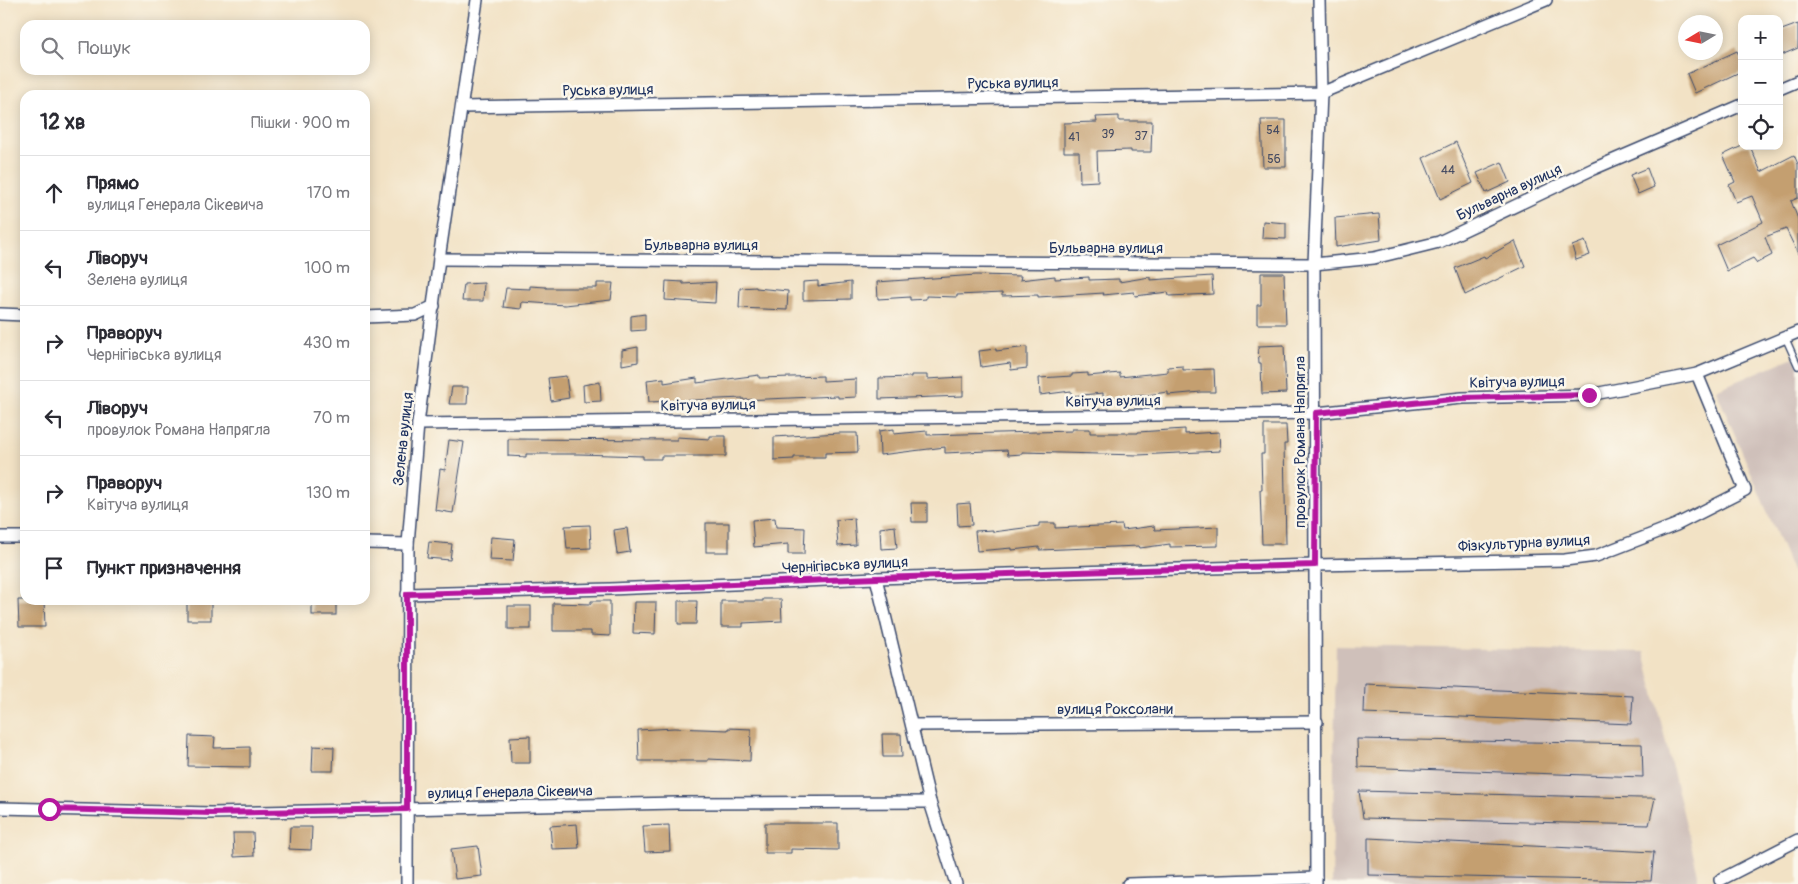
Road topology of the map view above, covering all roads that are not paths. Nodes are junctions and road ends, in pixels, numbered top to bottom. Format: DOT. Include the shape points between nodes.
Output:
graph roads {
  1 [pos="477,0"];
  2 [pos="1320,0"];
  3 [pos="1546,0"];
  4 [pos="1798,81"];
  5 [pos="1783,87"];
  6 [pos="1321,93"];
  7 [pos="462,107"];
  8 [pos="1738,107"];
  9 [pos="439,258"];
  10 [pos="1314,264"];
  11 [pos="434,306"];
  12 [pos="0,314"];
  13 [pos="20,315"];
  14 [pos="370,317"];
  15 [pos="1798,332"];
  16 [pos="1785,337"];
  17 [pos="1798,366"];
  18 [pos="1697,374"];
  19 [pos="1316,413"];
  20 [pos="418,424"];
  21 [pos="0,537"];
  22 [pos="20,537"];
  23 [pos="370,543"];
  24 [pos="408,544"];
  25 [pos="1315,565"];
  26 [pos="876,578"];
  27 [pos="407,594"];
  28 [pos="1317,722"];
  29 [pos="912,725"];
  30 [pos="930,802"];
  31 [pos="0,808"];
  32 [pos="407,809"];
  33 [pos="1798,840"];
  34 [pos="1720,880"];
  35 [pos="1316,881"];
  36 [pos="407,884"];
  37 [pos="956,884"];
  38 [pos="1128,884"];
  1 -- 7 [label="street, Зелена вулиця"];
  2 -- 6 [label="street, провулок Романа Напрягла"];
  3 -- 6 [label="street, Руська вулиця"];
  4 -- 5 [label="street"];
  6 -- 7 [label="street, Руська вулиця"];
  6 -- 10 [label="street, провулок Романа Напрягла"];
  7 -- 9 [label="street, Зелена вулиця"];
  8 -- 10 [label="street, Бульварна вулиця" via="1593,169 1439,242 1374,258"];
  9 -- 10 [label="street, Бульварна вулиця"];
  9 -- 11 [label="street, Зелена вулиця"];
  10 -- 19 [label="street, провулок Романа Напрягла"];
  11 -- 14 [label="street" via="415,315"];
  11 -- 20 [label="street, Зелена вулиця"];
  12 -- 13 [label="street"];
  15 -- 16 [label="street, Квітуча вулиця"];
  16 -- 17 [label="lane"];
  16 -- 18 [label="street, Квітуча вулиця"];
  18 -- 19 [label="street, Квітуча вулиця" via="1589,395 1462,398"];
  18 -- 25 [label="street, Фізкультурна вулиця" via="1745,490 1676,525 1596,556 1565,560"];
  19 -- 20 [label="street, Квітуча вулиця"];
  19 -- 25 [label="street, провулок Романа Напрягла"];
  20 -- 24 [label="street, Зелена вулиця"];
  21 -- 22 [label="street"];
  23 -- 24 [label="street"];
  24 -- 27 [label="street, Зелена вулиця"];
  25 -- 26 [label="street, Чернігівська вулиця"];
  25 -- 28 [label="street, провулок Романа Напрягла"];
  26 -- 27 [label="street, Чернігівська вулиця"];
  26 -- 29 [label="street"];
  27 -- 32 [label="street, Зелена вулиця"];
  28 -- 29 [label="street, вулиця Роксолани"];
  28 -- 35 [label="street, провулок Романа Напрягла"];
  29 -- 30 [label="street"];
  30 -- 32 [label="street, вулиця Генерала Сікевича" via="678,802"];
  30 -- 37 [label="street"];
  31 -- 32 [label="street, вулиця Генерала Сікевича" via="211,813"];
  32 -- 36 [label="street, Зелена вулиця"];
  33 -- 34 [label="street"];
  35 -- 38 [label="street"];
}
